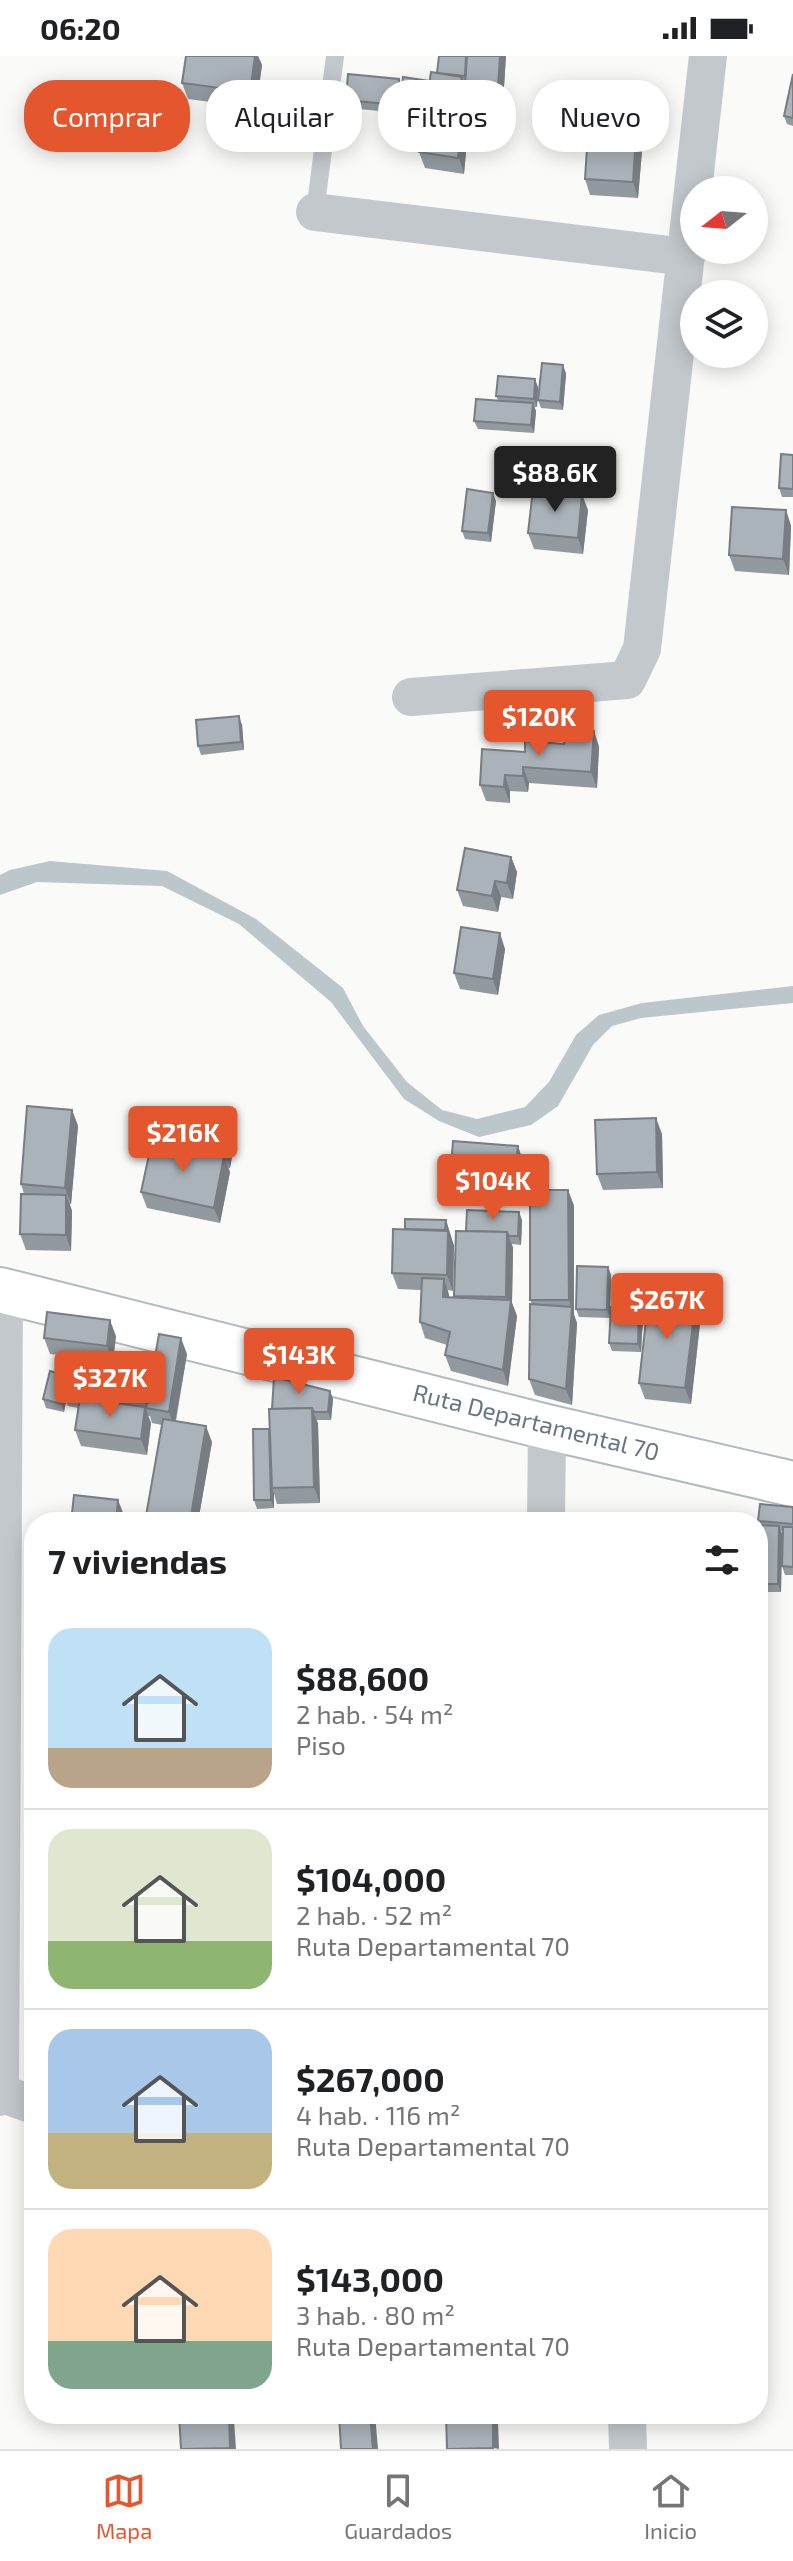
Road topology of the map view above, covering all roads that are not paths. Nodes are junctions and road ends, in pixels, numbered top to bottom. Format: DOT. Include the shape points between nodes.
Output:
graph roads {
  1 [pos="335,56"];
  2 [pos="708,56"];
  3 [pos="695,176"];
  4 [pos="315,212"];
  5 [pos="680,256"];
  6 [pos="685,264"];
  7 [pos="411,697"];
  8 [pos="2,1290"];
  9 [pos="547,1427"];
  10 [pos="793,1484"];
  11 [pos="546,1512"];
  12 [pos="0,2095"];
  13 [pos="24,2102"];
  14 [pos="627,2424"];
  15 [pos="628,2449"];
  1 -- 4 [label="lane"];
  2 -- 3 [label="street"];
  4 -- 5 [label="street"];
  6 -- 7 [label="street" via="642,649 627,680"];
  8 -- 9 [label="main road, Ruta Departamental 70"];
  8 -- 12 [label="street"];
  9 -- 10 [label="main road, Ruta Departamental 70"];
  9 -- 11 [label="street"];
  12 -- 13 [label="street"];
  14 -- 15 [label="street"];
}
